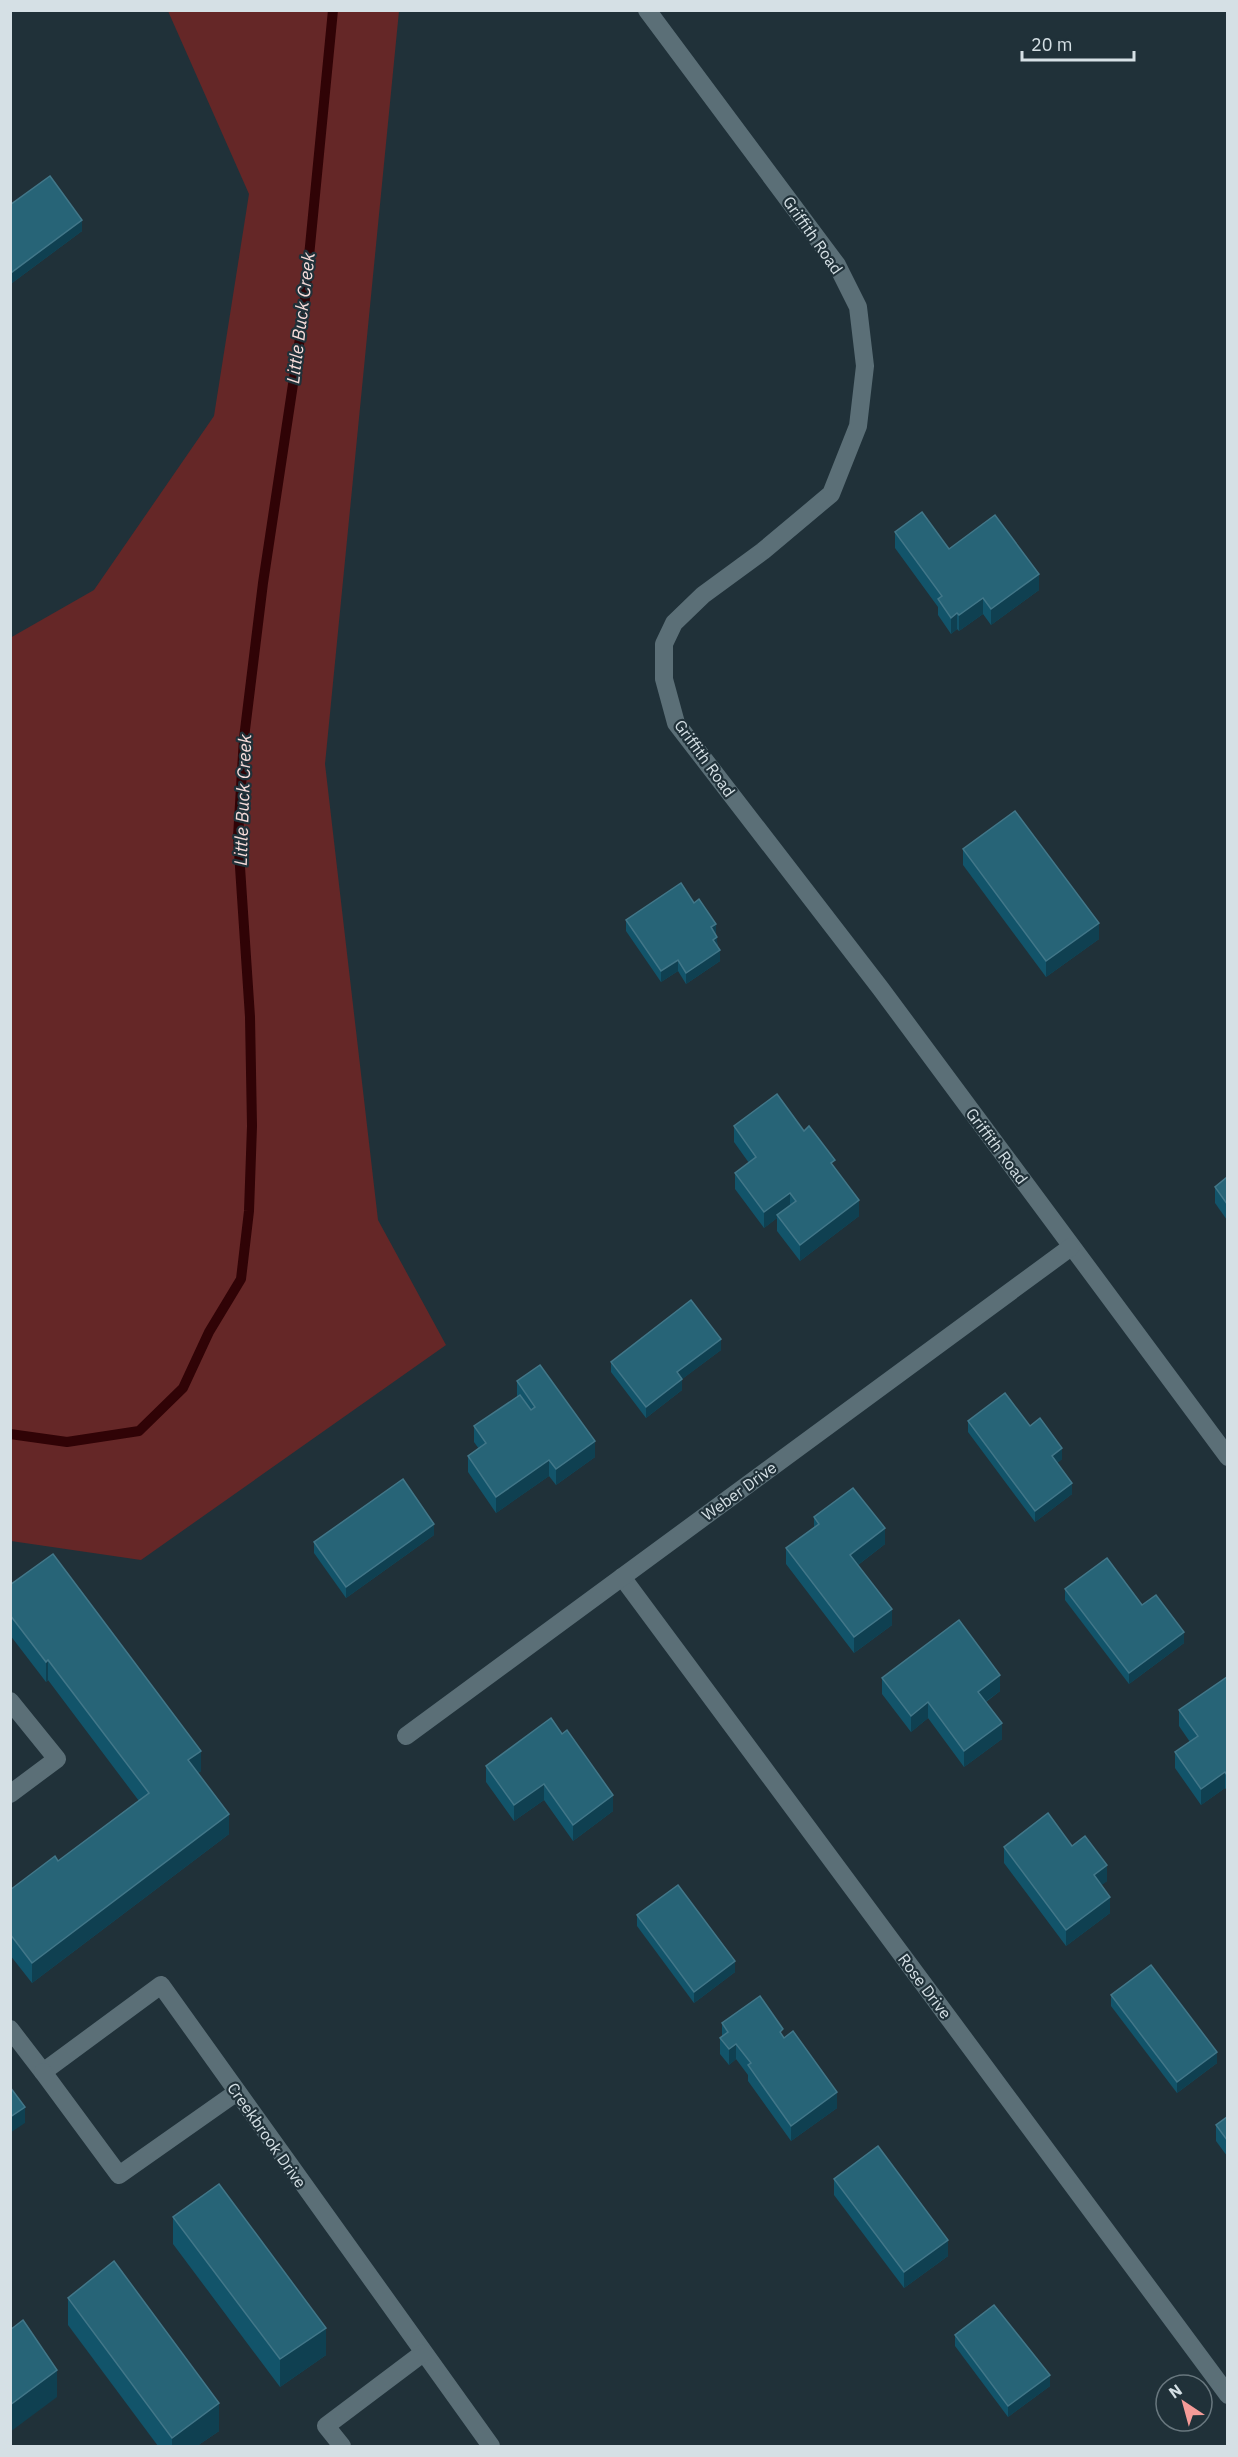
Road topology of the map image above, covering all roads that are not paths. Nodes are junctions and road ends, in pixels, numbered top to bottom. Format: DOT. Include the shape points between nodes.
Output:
graph roads {
  1 [pos="647,10"];
  2 [pos="1071,1247"];
  3 [pos="1227,1457"];
  4 [pos="622,1577"];
  5 [pos="10,1701"];
  6 [pos="406,1736"];
  7 [pos="10,1794"];
  8 [pos="10,2029"];
  9 [pos="43,2072"];
  10 [pos="237,2092"];
  11 [pos="423,2354"];
  12 [pos="1227,2395"];
  13 [pos="342,2446"];
  14 [pos="491,2446"];
  1 -- 2 [label="street, Griffith Road" via="837,265 858,307 865,366 858,426 831,494 703,595 674,623 664,644 664,679 676,723 881,989"];
  2 -- 3 [label="street, Griffith Road"];
  2 -- 4 [label="street, Weber Drive"];
  4 -- 6 [label="street, Weber Drive"];
  4 -- 12 [label="street, Rose Drive"];
  5 -- 7 [label="street" via="57,1759"];
  8 -- 9 [label="street"];
  9 -- 10 [label="street" via="119,2175"];
  9 -- 10 [label="street, Creekbrook Drive" via="160,1985"];
  10 -- 11 [label="street, Creekbrook Drive"];
  11 -- 13 [label="street" via="326,2426"];
  11 -- 14 [label="street, Creekbrook Drive"];
}
